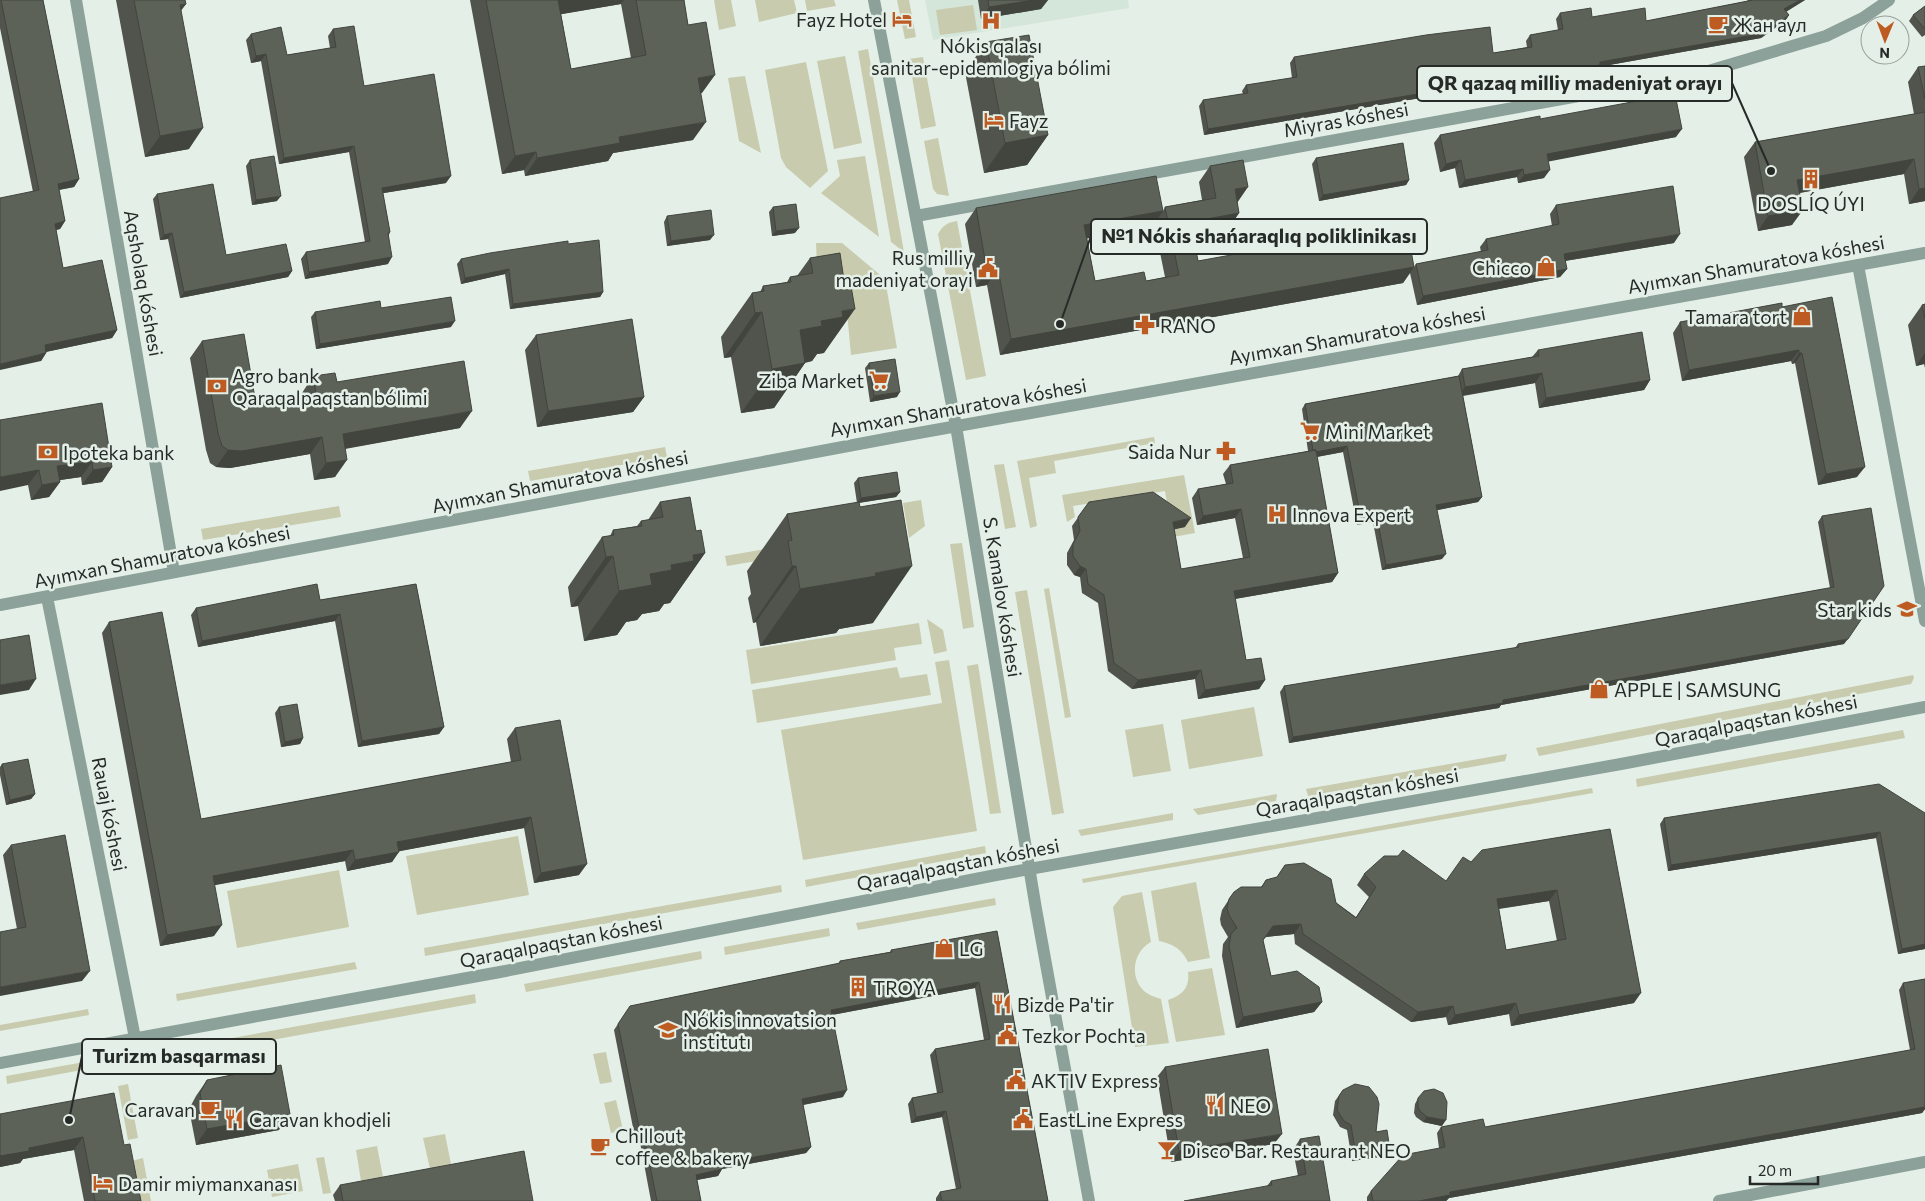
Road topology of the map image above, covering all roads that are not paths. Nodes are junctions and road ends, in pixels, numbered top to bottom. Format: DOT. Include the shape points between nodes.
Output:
graph roads {
  1 [pos="76,0"];
  2 [pos="874,0"];
  3 [pos="1889,0"];
  4 [pos="916,216"];
  5 [pos="1925,253"];
  6 [pos="1858,265"];
  7 [pos="956,426"];
  8 [pos="174,572"];
  9 [pos="47,597"];
  10 [pos="0,605"];
  11 [pos="1925,621"];
  12 [pos="1925,707"];
  13 [pos="1030,869"];
  14 [pos="135,1038"];
  15 [pos="0,1063"];
  16 [pos="1925,1162"];
  17 [pos="1089,1201"];
  18 [pos="1719,1201"];
  1 -- 8 [label="street, Aqsholaq kóshesi"];
  2 -- 4 [label="street, S. Kamalov kóshesi"];
  3 -- 4 [label="street, Miyras kóshesi" via="1863,18 1826,36 1695,76"];
  4 -- 7 [label="street, S. Kamalov kóshesi"];
  5 -- 6 [label="street, Ayımxan Shamuratova kóshesi"];
  6 -- 7 [label="street, Ayımxan Shamuratova kóshesi"];
  6 -- 11 [label="street"];
  7 -- 8 [label="street, Ayımxan Shamuratova kóshesi"];
  7 -- 13 [label="street, S. Kamalov kóshesi"];
  8 -- 9 [label="street, Ayımxan Shamuratova kóshesi"];
  9 -- 10 [label="street, Ayımxan Shamuratova kóshesi"];
  9 -- 14 [label="street, Rauaj kóshesi"];
  12 -- 13 [label="street, Qaraqalpaqstan kóshesi"];
  13 -- 14 [label="street, Qaraqalpaqstan kóshesi" via="500,972"];
  13 -- 17 [label="street, S. Kamalov kóshesi"];
  14 -- 15 [label="street, Qaraqalpaqstan kóshesi"];
  16 -- 18 [label="street"];
}
